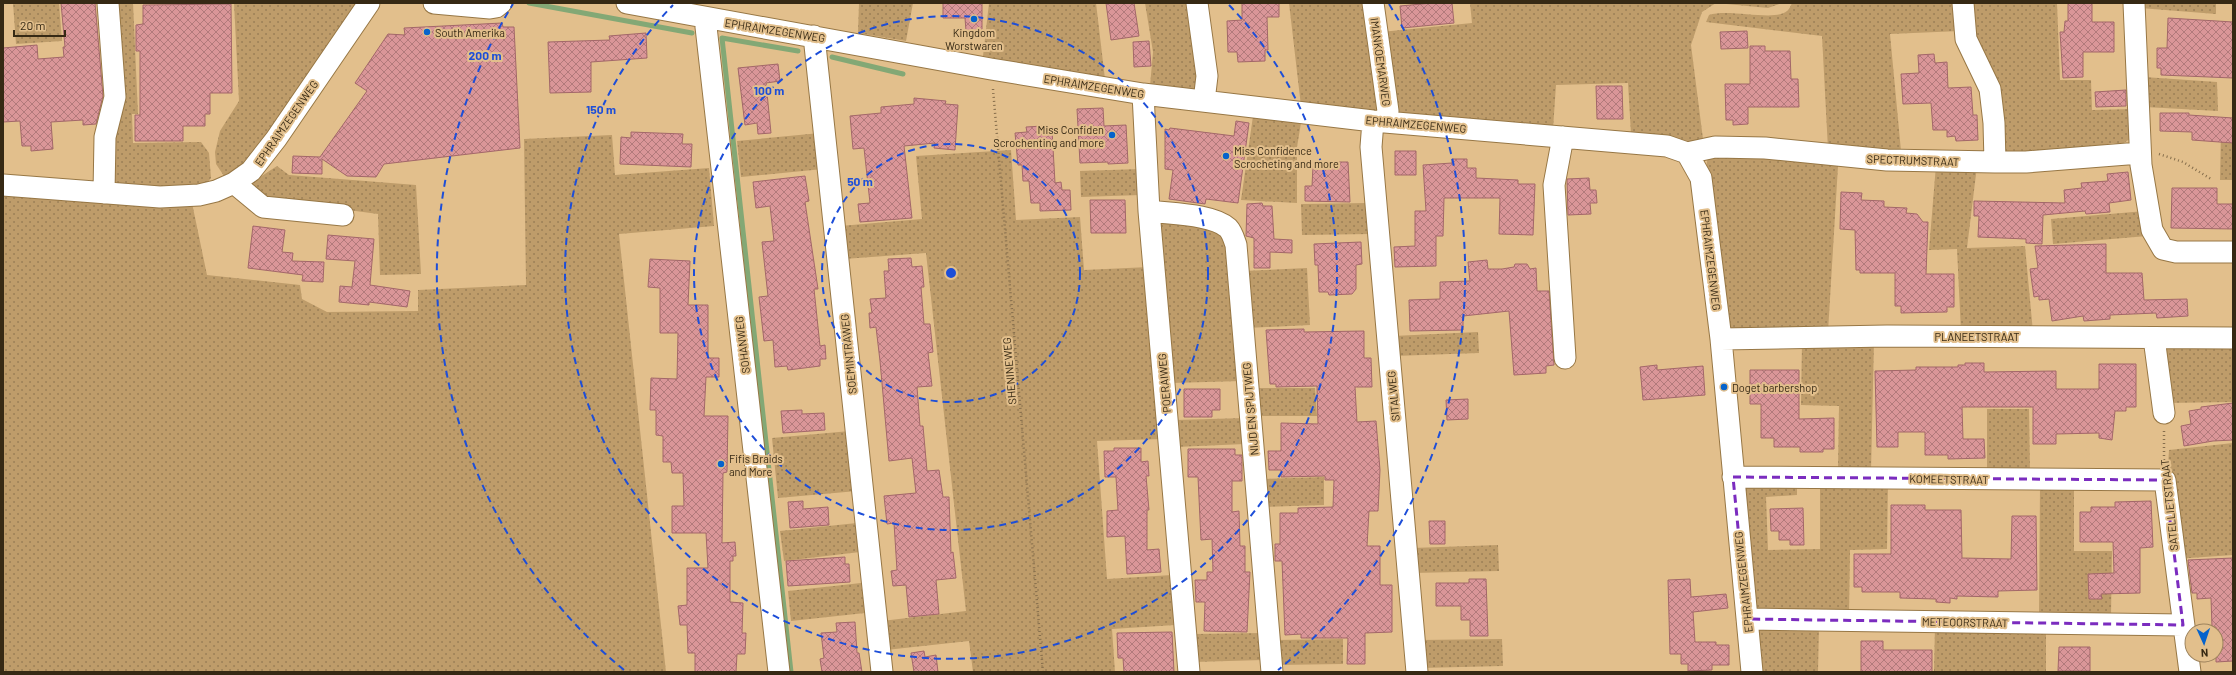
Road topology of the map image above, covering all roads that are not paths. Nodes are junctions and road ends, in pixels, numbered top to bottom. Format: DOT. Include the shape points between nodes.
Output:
graph roads {
  1 [pos="108,3"];
  2 [pos="369,3"];
  3 [pos="434,3"];
  4 [pos="500,3"];
  5 [pos="627,3"];
  6 [pos="1197,3"];
  7 [pos="1373,3"];
  8 [pos="1963,3"];
  9 [pos="2134,3"];
  10 [pos="662,6"];
  11 [pos="705,18"];
  12 [pos="814,36"];
  13 [pos="1143,94"];
  14 [pos="1204,101"];
  15 [pos="1380,121"];
  16 [pos="1563,137"];
  17 [pos="1687,153"];
  18 [pos="2140,153"];
  19 [pos="1995,162"];
  20 [pos="234,183"];
  21 [pos="3,185"];
  22 [pos="104,192"];
  23 [pos="1149,211"];
  24 [pos="343,215"];
  25 [pos="2233,252"];
  26 [pos="2154,338"];
  27 [pos="2233,338"];
  28 [pos="1721,339"];
  29 [pos="1565,358"];
  30 [pos="2164,413"];
  31 [pos="1733,477"];
  32 [pos="2165,480"];
  33 [pos="1747,619"];
  34 [pos="2183,625"];
  35 [pos="780,672"];
  36 [pos="882,672"];
  37 [pos="1189,672"];
  38 [pos="1272,672"];
  39 [pos="1417,672"];
  40 [pos="1752,672"];
  41 [pos="2190,672"];
  1 -- 22 [label="street" via="115,97 105,137"];
  2 -- 20 [label="street, EPHRAIMZEGENWEG" via="276,139 251,171"];
  3 -- 4 [label="street" via="490,8"];
  5 -- 10 [label="street, EPHRAIMZEGENWEG"];
  6 -- 14 [label="street" via="1207,76"];
  7 -- 15 [label="street, IMANKOEMARWEG" via="1388,111"];
  8 -- 19 [label="street" via="1966,39 1990,89"];
  9 -- 18 [label="street"];
  10 -- 11 [label="street, EPHRAIMZEGENWEG"];
  11 -- 12 [label="street, EPHRAIMZEGENWEG"];
  11 -- 35 [label="street, SOHANWEG"];
  12 -- 13 [label="street, EPHRAIMZEGENWEG"];
  12 -- 36 [label="street, SOEMINTRAWEG"];
  13 -- 14 [label="street, EPHRAIMZEGENWEG"];
  13 -- 23 [label="street, POERAIWEG"];
  14 -- 15 [label="street, EPHRAIMZEGENWEG"];
  15 -- 16 [label="street, EPHRAIMZEGENWEG"];
  15 -- 39 [label="street, SITALWEG" via="1371,148"];
  16 -- 17 [label="street, EPHRAIMZEGENWEG" via="1667,146"];
  16 -- 29 [label="street" via="1554,185"];
  17 -- 19 [label="street, SPECTRUMSTRAAT" via="1714,147 1765,148 1887,160"];
  17 -- 28 [label="street, EPHRAIMZEGENWEG" via="1701,178"];
  18 -- 19 [label="street, SPECTRUMSTRAAT"];
  18 -- 25 [label="street" via="2152,230 2163,249 2176,252"];
  20 -- 22 [label="street, EPHRAIMZEGENWEG" via="216,192 199,195 160,197"];
  20 -- 24 [label="street" via="263,207"];
  21 -- 22 [label="street, EPHRAIMZEGENWEG"];
  23 -- 37 [label="street, POERAIWEG"];
  23 -- 38 [label="street, NIJD EN SPIJTWEG" via="1209,219 1220,223 1228,228 1236,245"];
  26 -- 27 [label="street, PLANEETSTRAAT"];
  26 -- 28 [label="street, PLANEETSTRAAT" via="1887,336"];
  26 -- 30 [label="street"];
  28 -- 31 [label="street, EPHRAIMZEGENWEG"];
  31 -- 32 [label="street, KOMEETSTRAAT"];
  31 -- 33 [label="street, EPHRAIMZEGENWEG"];
  32 -- 34 [label="street, SATELLIETSTRAAT"];
  33 -- 34 [label="street, METEOORSTRAAT"];
  33 -- 40 [label="street, EPHRAIMZEGENWEG"];
  34 -- 41 [label="street, SATELLIETSTRAAT"];
}
